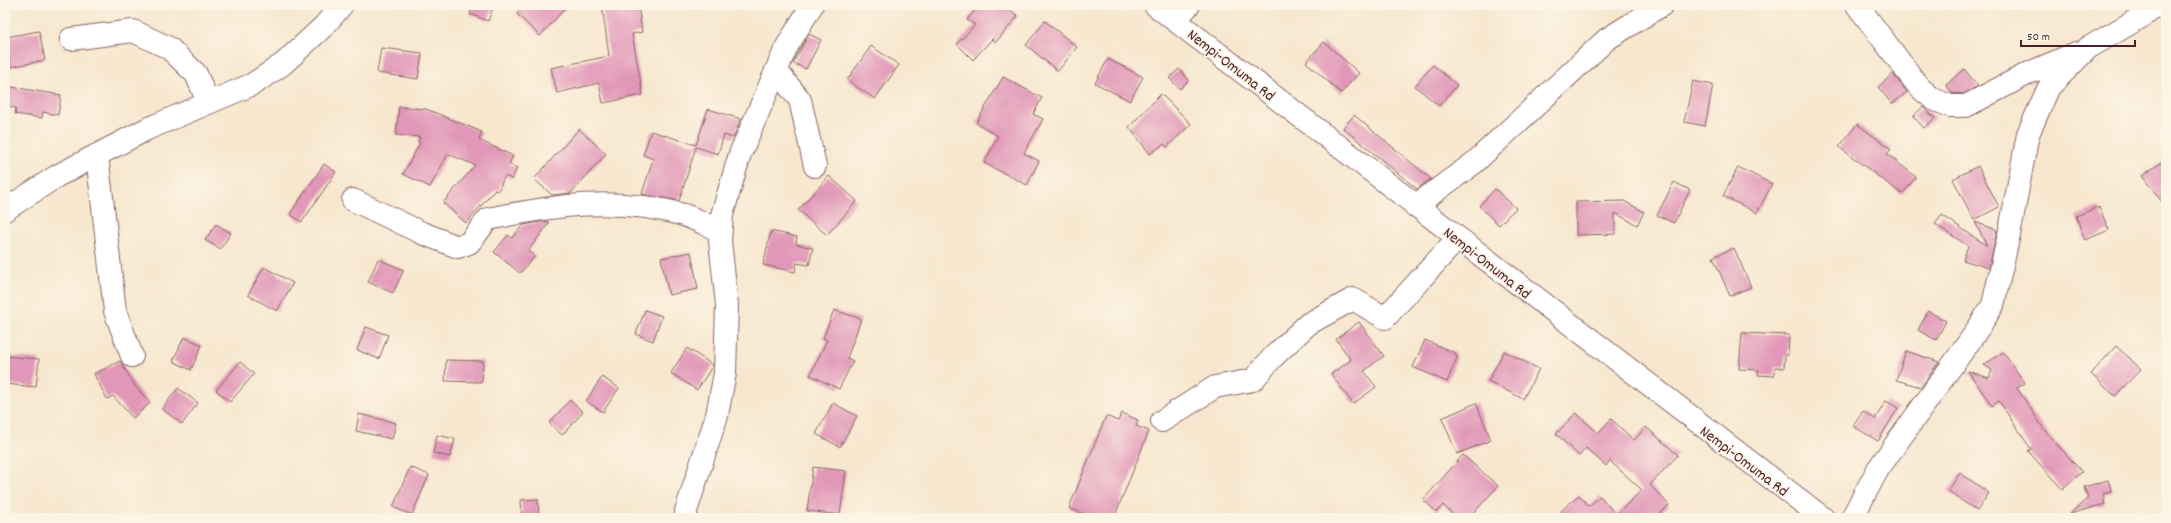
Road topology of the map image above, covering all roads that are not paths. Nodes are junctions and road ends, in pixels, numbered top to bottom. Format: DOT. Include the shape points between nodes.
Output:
graph roads {
  1 [pos="342,5"];
  2 [pos="812,5"];
  3 [pos="1155,5"];
  4 [pos="1662,5"];
  5 [pos="1857,5"];
  6 [pos="2156,5"];
  7 [pos="1182,13"];
  8 [pos="71,39"];
  9 [pos="2088,48"];
  10 [pos="776,70"];
  11 [pos="208,102"];
  12 [pos="97,155"];
  13 [pos="815,166"];
  14 [pos="353,200"];
  15 [pos="1415,206"];
  16 [pos="5,210"];
  17 [pos="720,231"];
  18 [pos="1457,238"];
  19 [pos="132,356"];
  20 [pos="1162,421"];
  21 [pos="686,518"];
  22 [pos="1823,518"];
  23 [pos="1852,518"];
  1 -- 11 [label="street" via="324,26 283,64 253,84"];
  2 -- 10 [label="street"];
  3 -- 7 [label="street, Nempi-Omuma Rd"];
  4 -- 15 [label="street" via="1607,39 1474,163"];
  5 -- 9 [label="street" via="1919,87 1933,99 1950,106 1966,106 2029,73"];
  6 -- 9 [label="street" via="2143,16"];
  7 -- 15 [label="street, Nempi-Omuma Rd"];
  8 -- 11 [label="street" via="133,31 169,48 196,74"];
  9 -- 23 [label="street" via="2048,87 2028,134 1993,305 1878,469"];
  10 -- 13 [label="street" via="800,100"];
  10 -- 17 [label="street" via="740,154 722,215"];
  11 -- 12 [label="street"];
  12 -- 16 [label="street" via="57,176"];
  12 -- 19 [label="street" via="115,311"];
  14 -- 17 [label="street" via="458,247 469,243 488,219 585,203 621,205 678,214"];
  15 -- 18 [label="street, Nempi-Omuma Rd"];
  17 -- 21 [label="street" via="727,304 724,380 717,416 701,459"];
  18 -- 20 [label="street" via="1385,318 1353,299 1308,324 1253,380 1215,387"];
  18 -- 22 [label="street, Nempi-Omuma Rd"];
}
